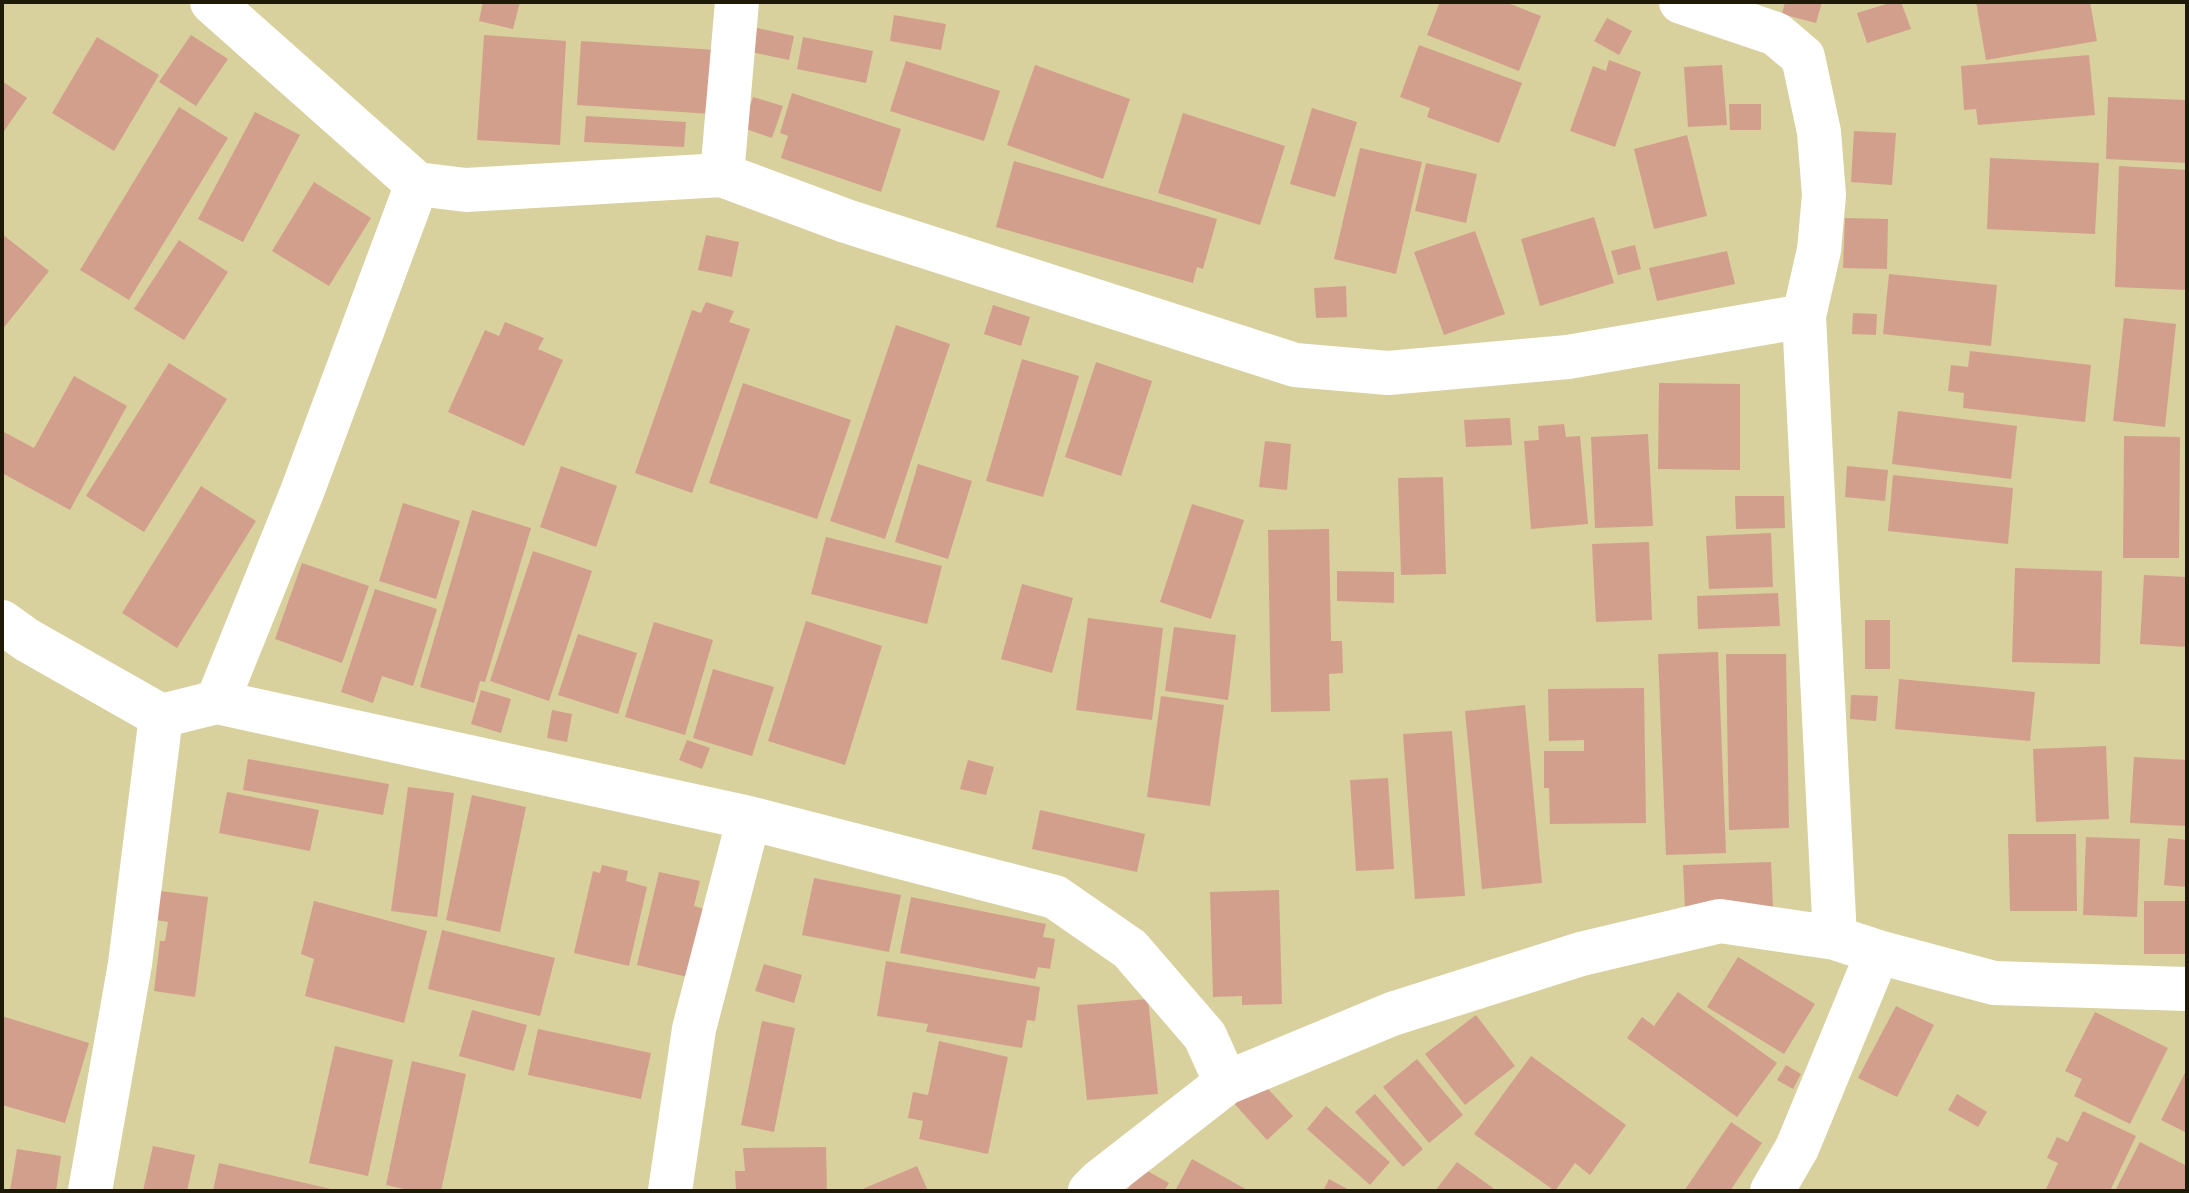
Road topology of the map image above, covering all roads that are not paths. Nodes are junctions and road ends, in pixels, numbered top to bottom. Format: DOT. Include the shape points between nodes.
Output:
graph roads {
  1 [pos="212,2"];
  2 [pos="737,2"];
  3 [pos="1681,2"];
  4 [pos="722,175"];
  5 [pos="417,184"];
  6 [pos="1804,316"];
  7 [pos="2,622"];
  8 [pos="217,702"];
  9 [pos="161,716"];
  10 [pos="749,818"];
  11 [pos="1835,938"];
  12 [pos="1878,952"];
  13 [pos="2187,989"];
  14 [pos="1226,1083"];
  15 [pos="90,1191"];
  16 [pos="670,1191"];
  17 [pos="1090,1191"];
  18 [pos="1772,1191"];
  1 -- 5 [label="street"];
  2 -- 4 [label="street"];
  3 -- 6 [label="street" via="1776,34 1803,57 1819,132 1824,195 1819,250"];
  4 -- 5 [label="street" via="466,190"];
  4 -- 6 [label="street" via="846,221 1295,365 1388,373 1568,357"];
  5 -- 8 [label="street"];
  6 -- 11 [label="street"];
  7 -- 9 [label="street"];
  8 -- 9 [label="street"];
  8 -- 10 [label="street"];
  9 -- 15 [label="street" via="130,964"];
  10 -- 14 [label="street" via="1055,897 1130,949 1205,1036"];
  10 -- 16 [label="street" via="694,1029"];
  11 -- 12 [label="street"];
  11 -- 14 [label="street" via="1720,921 1612,947 1392,1014"];
  12 -- 13 [label="street" via="1994,983"];
  12 -- 18 [label="street" via="1797,1148"];
  14 -- 17 [label="street"];
}
